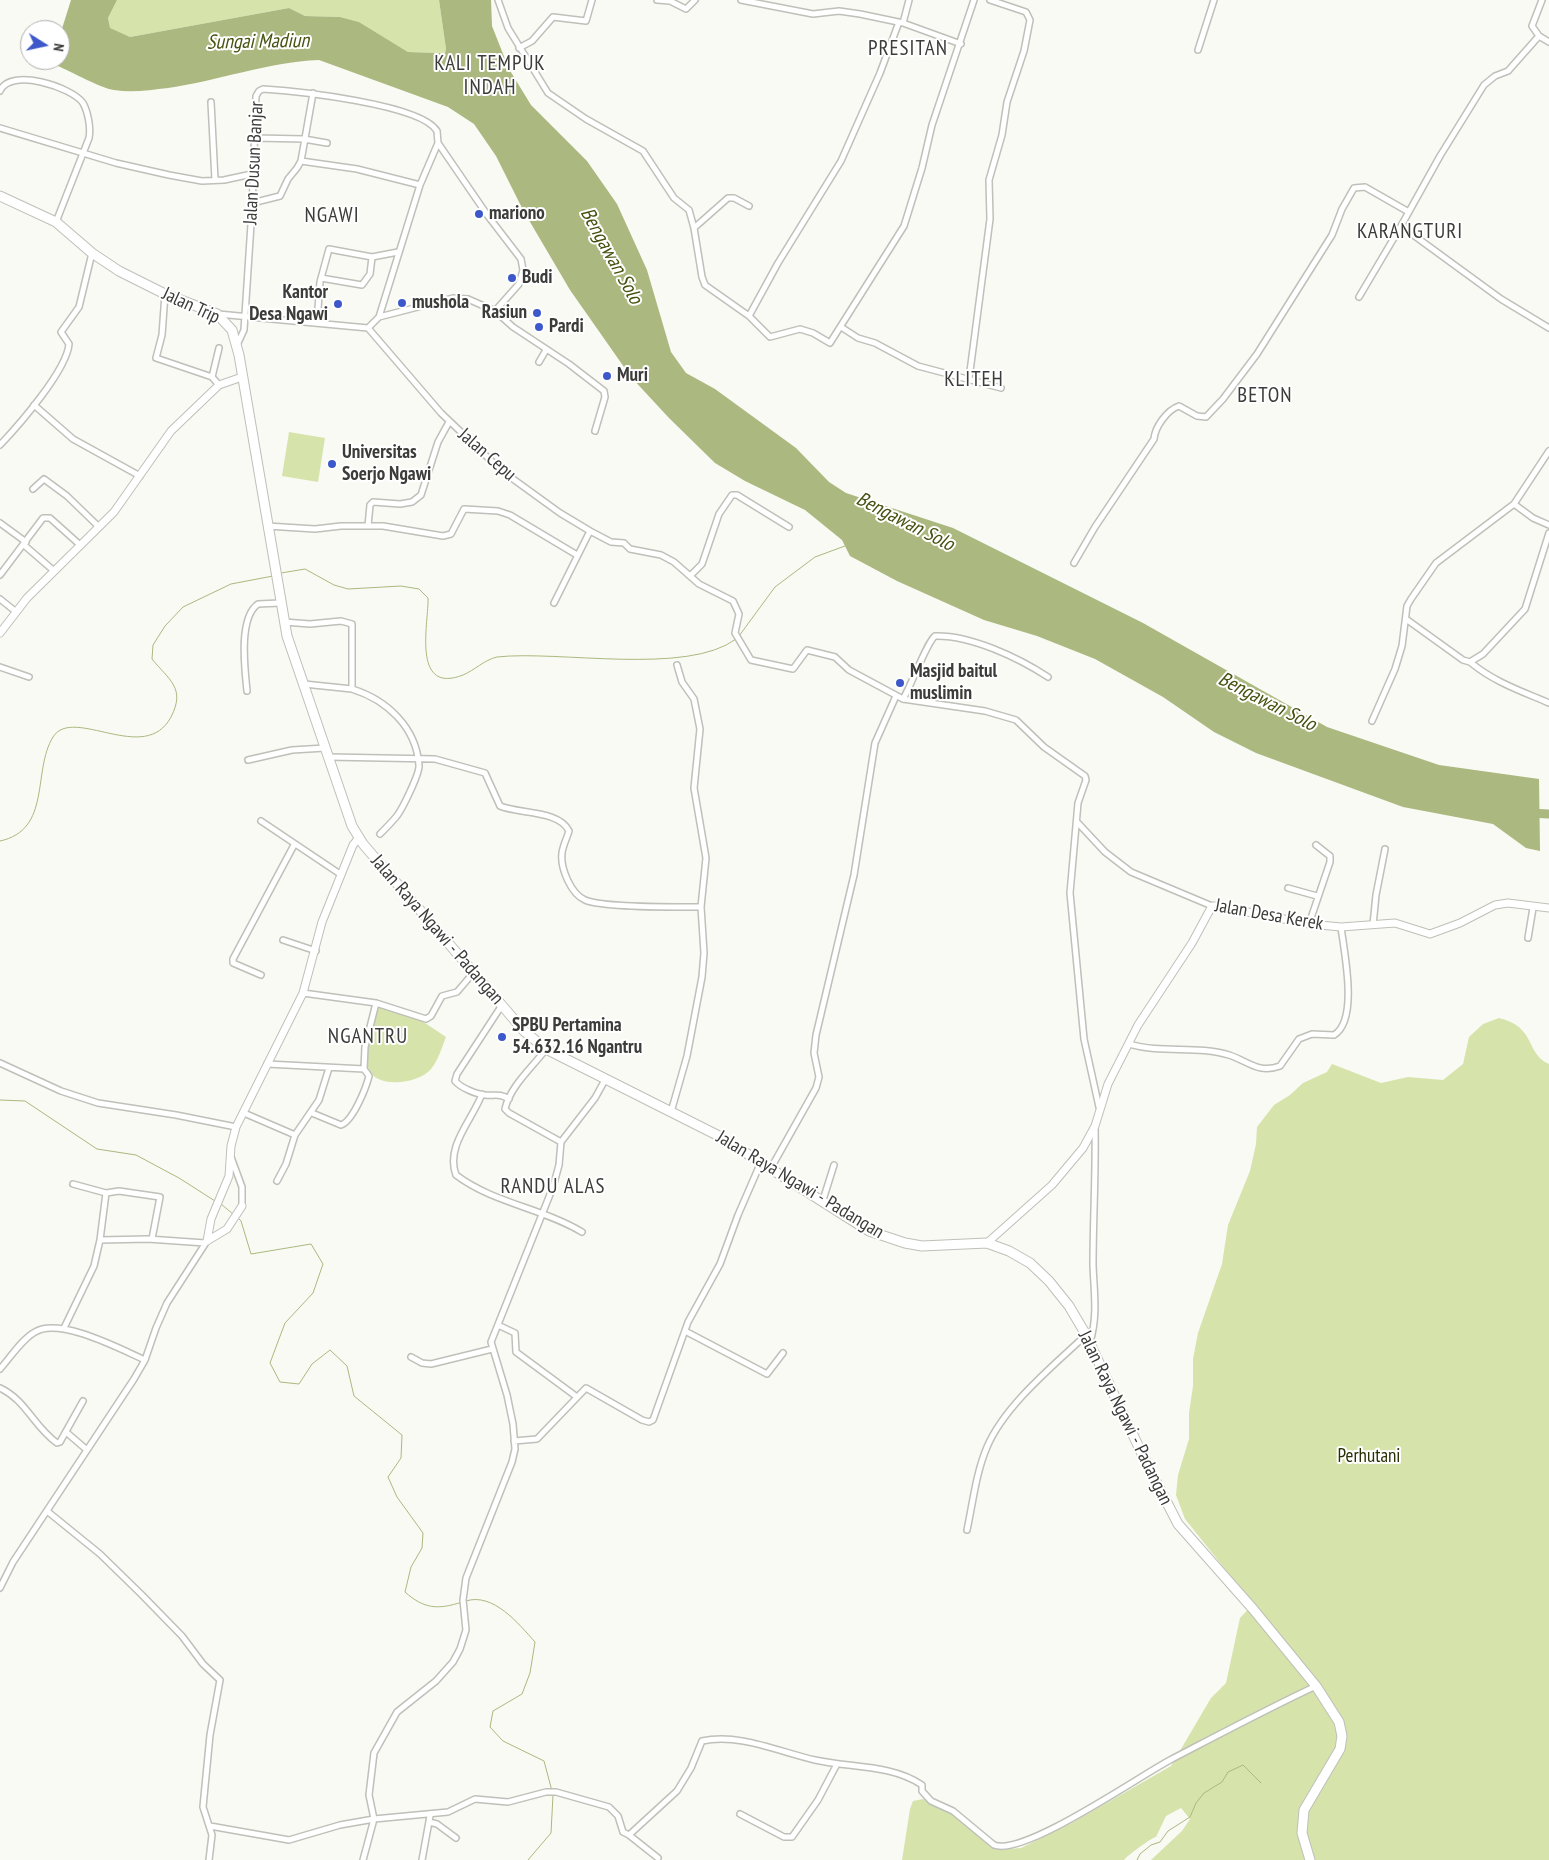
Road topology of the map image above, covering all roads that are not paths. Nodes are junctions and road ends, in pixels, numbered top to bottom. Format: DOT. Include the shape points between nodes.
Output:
graph roads {
  1 [pos="498,0"];
  2 [pos="592,0"];
  3 [pos="657,0"];
  4 [pos="695,0"];
  5 [pos="741,0"];
  6 [pos="909,0"];
  7 [pos="974,0"];
  8 [pos="990,0"];
  9 [pos="1214,0"];
  10 [pos="1542,0"];
  11 [pos="901,23"];
  12 [pos="1539,36"];
  13 [pos="1549,42"];
  14 [pos="961,44"];
  15 [pos="519,48"];
  16 [pos="1198,50"];
  17 [pos="0,91"];
  18 [pos="313,92"];
  19 [pos="211,102"];
  20 [pos="0,128"];
  21 [pos="256,138"];
  22 [pos="304,139"];
  23 [pos="327,143"];
  24 [pos="438,143"];
  25 [pos="84,154"];
  26 [pos="301,161"];
  27 [pos="252,174"];
  28 [pos="215,180"];
  29 [pos="420,185"];
  30 [pos="0,196"];
  31 [pos="252,203"];
  32 [pos="749,206"];
  33 [pos="1407,211"];
  34 [pos="56,222"];
  35 [pos="1401,226"];
  36 [pos="694,228"];
  37 [pos="398,252"];
  38 [pos="92,253"];
  39 [pos="372,257"];
  40 [pos="321,278"];
  41 [pos="165,294"];
  42 [pos="1358,297"];
  43 [pos="495,311"];
  44 [pos="217,314"];
  45 [pos="244,315"];
  46 [pos="379,316"];
  47 [pos="749,316"];
  48 [pos="317,322"];
  49 [pos="841,327"];
  50 [pos="368,328"];
  51 [pos="1549,328"];
  52 [pos="237,345"];
  53 [pos="220,348"];
  54 [pos="546,350"];
  55 [pos="539,362"];
  56 [pos="212,377"];
  57 [pos="242,377"];
  58 [pos="969,379"];
  59 [pos="219,385"];
  60 [pos="1001,388"];
  61 [pos="34,405"];
  62 [pos="449,422"];
  63 [pos="594,431"];
  64 [pos="0,445"];
  65 [pos="1549,451"];
  66 [pos="140,476"];
  67 [pos="33,489"];
  68 [pos="1514,504"];
  69 [pos="0,523"];
  70 [pos="1549,525"];
  71 [pos="98,526"];
  72 [pos="267,526"];
  73 [pos="368,526"];
  74 [pos="789,527"];
  75 [pos="590,531"];
  76 [pos="1549,533"];
  77 [pos="25,543"];
  78 [pos="79,544"];
  79 [pos="577,555"];
  80 [pos="1074,563"];
  81 [pos="53,570"];
  82 [pos="1,571"];
  83 [pos="690,576"];
  84 [pos="276,584"];
  85 [pos="0,599"];
  86 [pos="280,603"];
  87 [pos="554,603"];
  88 [pos="15,611"];
  89 [pos="1406,619"];
  90 [pos="283,622"];
  91 [pos="0,633"];
  92 [pos="1470,662"];
  93 [pos="677,665"];
  94 [pos="0,667"];
  95 [pos="29,677"];
  96 [pos="1048,677"];
  97 [pos="304,684"];
  98 [pos="352,689"];
  99 [pos="247,691"];
  100 [pos="896,696"];
  101 [pos="903,700"];
  102 [pos="1549,702"];
  103 [pos="1372,722"];
  104 [pos="327,753"];
  105 [pos="418,759"];
  106 [pos="248,760"];
  107 [pos="261,821"];
  108 [pos="1077,822"];
  109 [pos="380,834"];
  110 [pos="358,839"];
  111 [pos="294,845"];
  112 [pos="1316,845"];
  113 [pos="1385,849"];
  114 [pos="340,874"];
  115 [pos="1288,888"];
  116 [pos="1318,896"];
  117 [pos="1212,906"];
  118 [pos="701,907"];
  119 [pos="1533,908"];
  120 [pos="1549,908"];
  121 [pos="1309,924"];
  122 [pos="1373,925"];
  123 [pos="1341,927"];
  124 [pos="1528,938"];
  125 [pos="283,940"];
  126 [pos="316,952"];
  127 [pos="474,972"];
  128 [pos="261,975"];
  129 [pos="303,993"];
  130 [pos="376,1003"];
  131 [pos="502,1005"];
  132 [pos="1130,1044"];
  133 [pos="546,1049"];
  134 [pos="0,1063"];
  135 [pos="266,1064"];
  136 [pos="329,1068"];
  137 [pos="364,1069"];
  138 [pos="605,1080"];
  139 [pos="482,1094"];
  140 [pos="509,1099"];
  141 [pos="1099,1107"];
  142 [pos="671,1112"];
  143 [pos="244,1113"];
  144 [pos="312,1113"];
  145 [pos="1095,1126"];
  146 [pos="236,1127"];
  147 [pos="295,1135"];
  148 [pos="561,1142"];
  149 [pos="232,1157"];
  150 [pos="761,1162"];
  151 [pos="834,1165"];
  152 [pos="771,1168"];
  153 [pos="277,1182"];
  154 [pos="73,1184"];
  155 [pos="106,1193"];
  156 [pos="823,1200"];
  157 [pos="242,1206"];
  158 [pos="542,1213"];
  159 [pos="582,1232"];
  160 [pos="152,1239"];
  161 [pos="100,1240"];
  162 [pos="206,1242"];
  163 [pos="987,1243"];
  164 [pos="498,1325"];
  165 [pos="64,1328"];
  166 [pos="685,1331"];
  167 [pos="1088,1338"];
  168 [pos="492,1350"];
  169 [pos="783,1353"];
  170 [pos="412,1357"];
  171 [pos="145,1360"];
  172 [pos="0,1369"];
  173 [pos="0,1388"];
  174 [pos="577,1397"];
  175 [pos="83,1401"];
  176 [pos="66,1432"];
  177 [pos="514,1440"];
  178 [pos="87,1450"];
  179 [pos="47,1511"];
  180 [pos="967,1530"];
  181 [pos="0,1588"];
  182 [pos="1316,1686"];
  183 [pos="836,1764"];
  184 [pos="740,1814"];
  185 [pos="430,1816"];
  186 [pos="374,1819"];
  187 [pos="430,1822"];
  188 [pos="210,1826"];
  189 [pos="629,1835"];
  190 [pos="456,1838"];
  191 [pos="658,1858"];
  192 [pos="209,1860"];
  193 [pos="364,1860"];
  194 [pos="422,1860"];
  195 [pos="1310,1860"];
  1 -- 15 [label="street"];
  2 -- 15 [label="street" via="586,21 552,18 539,35"];
  3 -- 4 [label="street" via="670,1 684,8 690,7"];
  5 -- 11 [label="street" via="808,13 846,11"];
  6 -- 11 [label="street"];
  7 -- 14 [label="street"];
  8 -- 58 [label="street" via="1026,12 1030,20 989,180 990,219"];
  9 -- 16 [label="street"];
  10 -- 12 [label="street" via="1532,26"];
  11 -- 14 [label="street"];
  11 -- 47 [label="street" via="842,161"];
  12 -- 13 [label="street"];
  12 -- 33 [label="street" via="1508,71 1484,85"];
  14 -- 49 [label="street" via="935,116 904,226"];
  15 -- 36 [label="street" via="554,98 646,154 674,198 689,210"];
  17 -- 25 [label="street" via="11,82 28,79 76,96 84,105 89,123"];
  18 -- 21 [label="street, Jalan Dusun Banjar" via="259,90 256,96"];
  18 -- 22 [label="street"];
  18 -- 24 [label="street, Jalan Dusun Banjar" via="417,116 436,128"];
  19 -- 28 [label="street"];
  20 -- 25 [label="street"];
  21 -- 22 [label="street"];
  21 -- 27 [label="street, Jalan Dusun Banjar"];
  22 -- 23 [label="street"];
  22 -- 26 [label="street"];
  24 -- 29 [label="street"];
  24 -- 43 [label="street, Jalan Dusun Banjar" via="521,259 523,270 518,284"];
  25 -- 28 [label="street" via="169,175"];
  25 -- 34 [label="street"];
  26 -- 29 [label="street" via="357,169"];
  26 -- 31 [label="street" via="286,181 282,194"];
  27 -- 28 [label="street"];
  27 -- 31 [label="street, Jalan Dusun Banjar"];
  29 -- 37 [label="street"];
  30 -- 34 [label="highway, Jalan Trip"];
  31 -- 45 [label="street, Jalan Dusun Banjar"];
  32 -- 36 [label="street" via="728,198"];
  33 -- 35 [label="street"];
  33 -- 80 [label="street" via="1365,187 1354,188 1332,235 1245,372 1206,417 1179,406 1166,416"];
  34 -- 38 [label="highway, Jalan Trip"];
  35 -- 42 [label="street"];
  35 -- 51 [label="street" via="1501,299"];
  36 -- 47 [label="street" via="703,282"];
  37 -- 39 [label="street"];
  37 -- 46 [label="street"];
  38 -- 41 [label="highway, Jalan Trip"];
  38 -- 61 [label="street" via="79,306 60,332 68,342 68,348"];
  39 -- 40 [label="street" via="370,274 362,284"];
  39 -- 40 [label="street" via="329,249"];
  40 -- 48 [label="street"];
  41 -- 44 [label="highway, Jalan Trip"];
  41 -- 56 [label="street" via="162,335 156,358"];
  43 -- 46 [label="street" via="468,299 453,298"];
  43 -- 54 [label="street"];
  44 -- 45 [label="street"];
  44 -- 52 [label="highway, Jalan Trip" via="232,330"];
  45 -- 48 [label="street"];
  45 -- 52 [label="street, Jalan Dusun Banjar" via="243,336"];
  46 -- 50 [label="street"];
  47 -- 49 [label="street" via="760,330 773,338 800,329 830,343"];
  48 -- 50 [label="street"];
  49 -- 58 [label="street" via="918,366"];
  50 -- 62 [label="street, Jalan Cepu"];
  52 -- 57 [label="highway, Jalan Trip"];
  53 -- 56 [label="street"];
  54 -- 55 [label="street"];
  54 -- 63 [label="street" via="605,393"];
  56 -- 59 [label="street"];
  57 -- 59 [label="street"];
  57 -- 72 [label="highway, Jalan Trip"];
  58 -- 60 [label="street"];
  59 -- 66 [label="street" via="171,431"];
  61 -- 64 [label="street"];
  61 -- 66 [label="street" via="73,439"];
  62 -- 73 [label="street" via="438,442 421,495 412,502 400,504 372,502"];
  62 -- 75 [label="street, Jalan Cepu" via="502,471"];
  65 -- 68 [label="street"];
  66 -- 71 [label="street" via="114,512"];
  67 -- 71 [label="street" via="44,479"];
  68 -- 70 [label="street"];
  68 -- 89 [label="street" via="1436,563 1407,606"];
  69 -- 77 [label="street"];
  71 -- 78 [label="street"];
  72 -- 73 [label="street" via="323,529"];
  72 -- 84 [label="highway, Jalan Trip"];
  73 -- 79 [label="street" via="447,535 451,534 464,509 498,511 510,514"];
  74 -- 83 [label="street" via="732,495 719,514 702,564"];
  75 -- 79 [label="street"];
  75 -- 83 [label="street, Jalan Cepu" via="611,542 622,542 630,548 661,555"];
  76 -- 92 [label="street" via="1525,609 1483,654"];
  77 -- 78 [label="street" via="42,520 48,518"];
  77 -- 81 [label="street"];
  77 -- 82 [label="street"];
  78 -- 81 [label="street"];
  79 -- 87 [label="street"];
  81 -- 88 [label="street"];
  83 -- 100 [label="street, Jalan Cepu" via="734,602 739,616 735,632 752,661 791,669 807,650 832,655 849,670"];
  84 -- 86 [label="highway, Jalan Raya Ngawi - Padangan"];
  85 -- 88 [label="street"];
  86 -- 90 [label="highway, Jalan Raya Ngawi - Padangan"];
  86 -- 99 [label="street" via="258,604 251,612 244,641"];
  88 -- 91 [label="street"];
  89 -- 92 [label="street"];
  89 -- 103 [label="street" via="1395,670"];
  90 -- 97 [label="highway, Jalan Raya Ngawi - Padangan"];
  90 -- 98 [label="street" via="341,621 352,624"];
  92 -- 102 [label="street" via="1486,676"];
  93 -- 118 [label="street" via="682,682 694,699 700,729 694,780 705,848"];
  94 -- 95 [label="street"];
  96 -- 101 [label="street" via="1022,661 968,641 935,636"];
  97 -- 98 [label="street"];
  97 -- 104 [label="highway, Jalan Raya Ngawi - Padangan"];
  98 -- 105 [label="street" via="371,695 403,721"];
  100 -- 101 [label="street"];
  100 -- 152 [label="street" via="880,728 870,765 854,875 816,1035 814,1053 818,1084"];
  101 -- 108 [label="street" via="985,711 1019,722 1044,747 1086,778 1079,798"];
  104 -- 105 [label="street"];
  104 -- 106 [label="street" via="292,750"];
  104 -- 110 [label="highway, Jalan Raya Ngawi - Padangan"];
  105 -- 109 [label="street" via="419,770 399,814"];
  105 -- 118 [label="street" via="445,761 485,773 500,806 540,813 566,825 569,831 562,852 563,864 572,889 585,900"];
  107 -- 111 [label="street"];
  108 -- 117 [label="street, Jalan Desa Kerek" via="1105,852 1131,872"];
  108 -- 141 [label="street" via="1070,893 1075,959 1084,1039"];
  110 -- 114 [label="street"];
  110 -- 127 [label="highway, Jalan Raya Ngawi - Padangan"];
  111 -- 114 [label="street"];
  111 -- 128 [label="street" via="233,959 237,967"];
  112 -- 116 [label="street" via="1330,856"];
  113 -- 122 [label="street"];
  114 -- 126 [label="street" via="322,922"];
  115 -- 116 [label="street"];
  116 -- 121 [label="street"];
  117 -- 121 [label="street, Jalan Desa Kerek"];
  117 -- 132 [label="street" via="1192,943 1138,1025"];
  118 -- 142 [label="street" via="702,976 685,1064"];
  119 -- 120 [label="street, Jalan Desa Kerek"];
  119 -- 122 [label="street, Jalan Desa Kerek" via="1495,905 1430,934 1395,923"];
  119 -- 124 [label="street"];
  121 -- 123 [label="street, Jalan Desa Kerek"];
  122 -- 123 [label="street, Jalan Desa Kerek"];
  123 -- 132 [label="street" via="1349,984 1343,1024 1334,1035 1312,1034 1299,1039 1280,1066 1269,1069 1245,1064 1231,1055 1197,1049 1159,1050"];
  125 -- 126 [label="street"];
  126 -- 129 [label="street"];
  127 -- 130 [label="street" via="457,992 442,996 426,1019"];
  127 -- 131 [label="highway, Jalan Raya Ngawi - Padangan"];
  129 -- 130 [label="street"];
  129 -- 135 [label="street"];
  130 -- 137 [label="street" via="365,1047"];
  131 -- 133 [label="highway, Jalan Raya Ngawi - Padangan" via="524,1031"];
  131 -- 139 [label="street" via="455,1079 459,1085"];
  132 -- 141 [label="street"];
  133 -- 138 [label="highway, Jalan Raya Ngawi - Padangan"];
  133 -- 140 [label="street" via="534,1066 527,1070"];
  134 -- 146 [label="street" via="61,1091 98,1103 176,1114"];
  135 -- 136 [label="street"];
  135 -- 143 [label="street"];
  136 -- 137 [label="street"];
  136 -- 144 [label="street"];
  137 -- 144 [label="street" via="368,1073 368,1082 345,1124"];
  138 -- 142 [label="highway, Jalan Raya Ngawi - Padangan"];
  138 -- 148 [label="street"];
  139 -- 140 [label="street" via="498,1093"];
  139 -- 158 [label="street" via="460,1135 454,1173 494,1196"];
  140 -- 148 [label="street" via="506,1112"];
  141 -- 145 [label="street"];
  142 -- 150 [label="highway, Jalan Raya Ngawi - Padangan"];
  143 -- 146 [label="street"];
  143 -- 147 [label="street"];
  144 -- 147 [label="street"];
  145 -- 163 [label="street" via="1064,1172"];
  145 -- 167 [label="street" via="1093,1266 1096,1314 1094,1328"];
  146 -- 149 [label="street"];
  147 -- 153 [label="street"];
  148 -- 158 [label="street" via="558,1173"];
  149 -- 157 [label="street" via="242,1187"];
  149 -- 162 [label="street" via="227,1183 211,1219"];
  150 -- 152 [label="highway, Jalan Raya Ngawi - Padangan"];
  150 -- 166 [label="street" via="720,1264"];
  151 -- 156 [label="street"];
  152 -- 156 [label="highway, Jalan Raya Ngawi - Padangan"];
  154 -- 155 [label="street"];
  155 -- 160 [label="street" via="119,1191 160,1197"];
  155 -- 161 [label="street"];
  156 -- 163 [label="highway, Jalan Raya Ngawi - Padangan" via="869,1231 905,1243 922,1246"];
  157 -- 162 [label="street" via="231,1225"];
  158 -- 159 [label="street"];
  158 -- 164 [label="street"];
  160 -- 161 [label="street"];
  160 -- 162 [label="street"];
  161 -- 165 [label="street" via="94,1266"];
  162 -- 171 [label="street" via="167,1303"];
  163 -- 167 [label="highway, Jalan Raya Ngawi - Padangan" via="1010,1251 1039,1270 1066,1302"];
  164 -- 168 [label="street" via="491,1342"];
  164 -- 174 [label="street" via="515,1333 516,1352"];
  165 -- 171 [label="street"];
  165 -- 172 [label="street" via="37,1330"];
  166 -- 169 [label="street" via="767,1374"];
  166 -- 174 [label="street" via="652,1421 626,1412 589,1388"];
  167 -- 180 [label="street" via="1047,1372 995,1431 980,1466"];
  167 -- 182 [label="highway, Jalan Raya Ngawi - Padangan" via="1146,1464 1178,1524"];
  168 -- 170 [label="street" via="431,1364"];
  168 -- 177 [label="street" via="509,1401"];
  171 -- 178 [label="street"];
  173 -- 176 [label="street" via="24,1404 40,1428 56,1443"];
  174 -- 177 [label="street" via="537,1439"];
  175 -- 176 [label="street"];
  176 -- 178 [label="street"];
  177 -- 186 [label="street" via="512,1462 466,1578 463,1600 466,1630 453,1662 436,1681 397,1712 374,1753 369,1790"];
  178 -- 179 [label="street"];
  179 -- 181 [label="street"];
  179 -- 188 [label="street" via="100,1554 141,1594 220,1680 210,1735 203,1807"];
  182 -- 183 [label="street" via="1169,1761 1061,1824 1002,1848 951,1809 931,1801 920,1783 876,1768"];
  182 -- 195 [label="highway, Jalan Raya Ngawi - Padangan" via="1339,1722 1342,1736 1335,1759 1304,1810 1302,1833"];
  183 -- 184 [label="street" via="818,1800 792,1837 784,1837"];
  183 -- 189 [label="street" via="747,1742 704,1740 677,1791"];
  185 -- 186 [label="street"];
  185 -- 187 [label="street"];
  185 -- 189 [label="street" via="458,1809 475,1799 508,1802 556,1792 609,1807 618,1816 622,1832"];
  186 -- 188 [label="street" via="282,1840"];
  186 -- 193 [label="street"];
  187 -- 190 [label="street"];
  187 -- 194 [label="street"];
  188 -- 192 [label="street"];
  189 -- 191 [label="street"];
}
